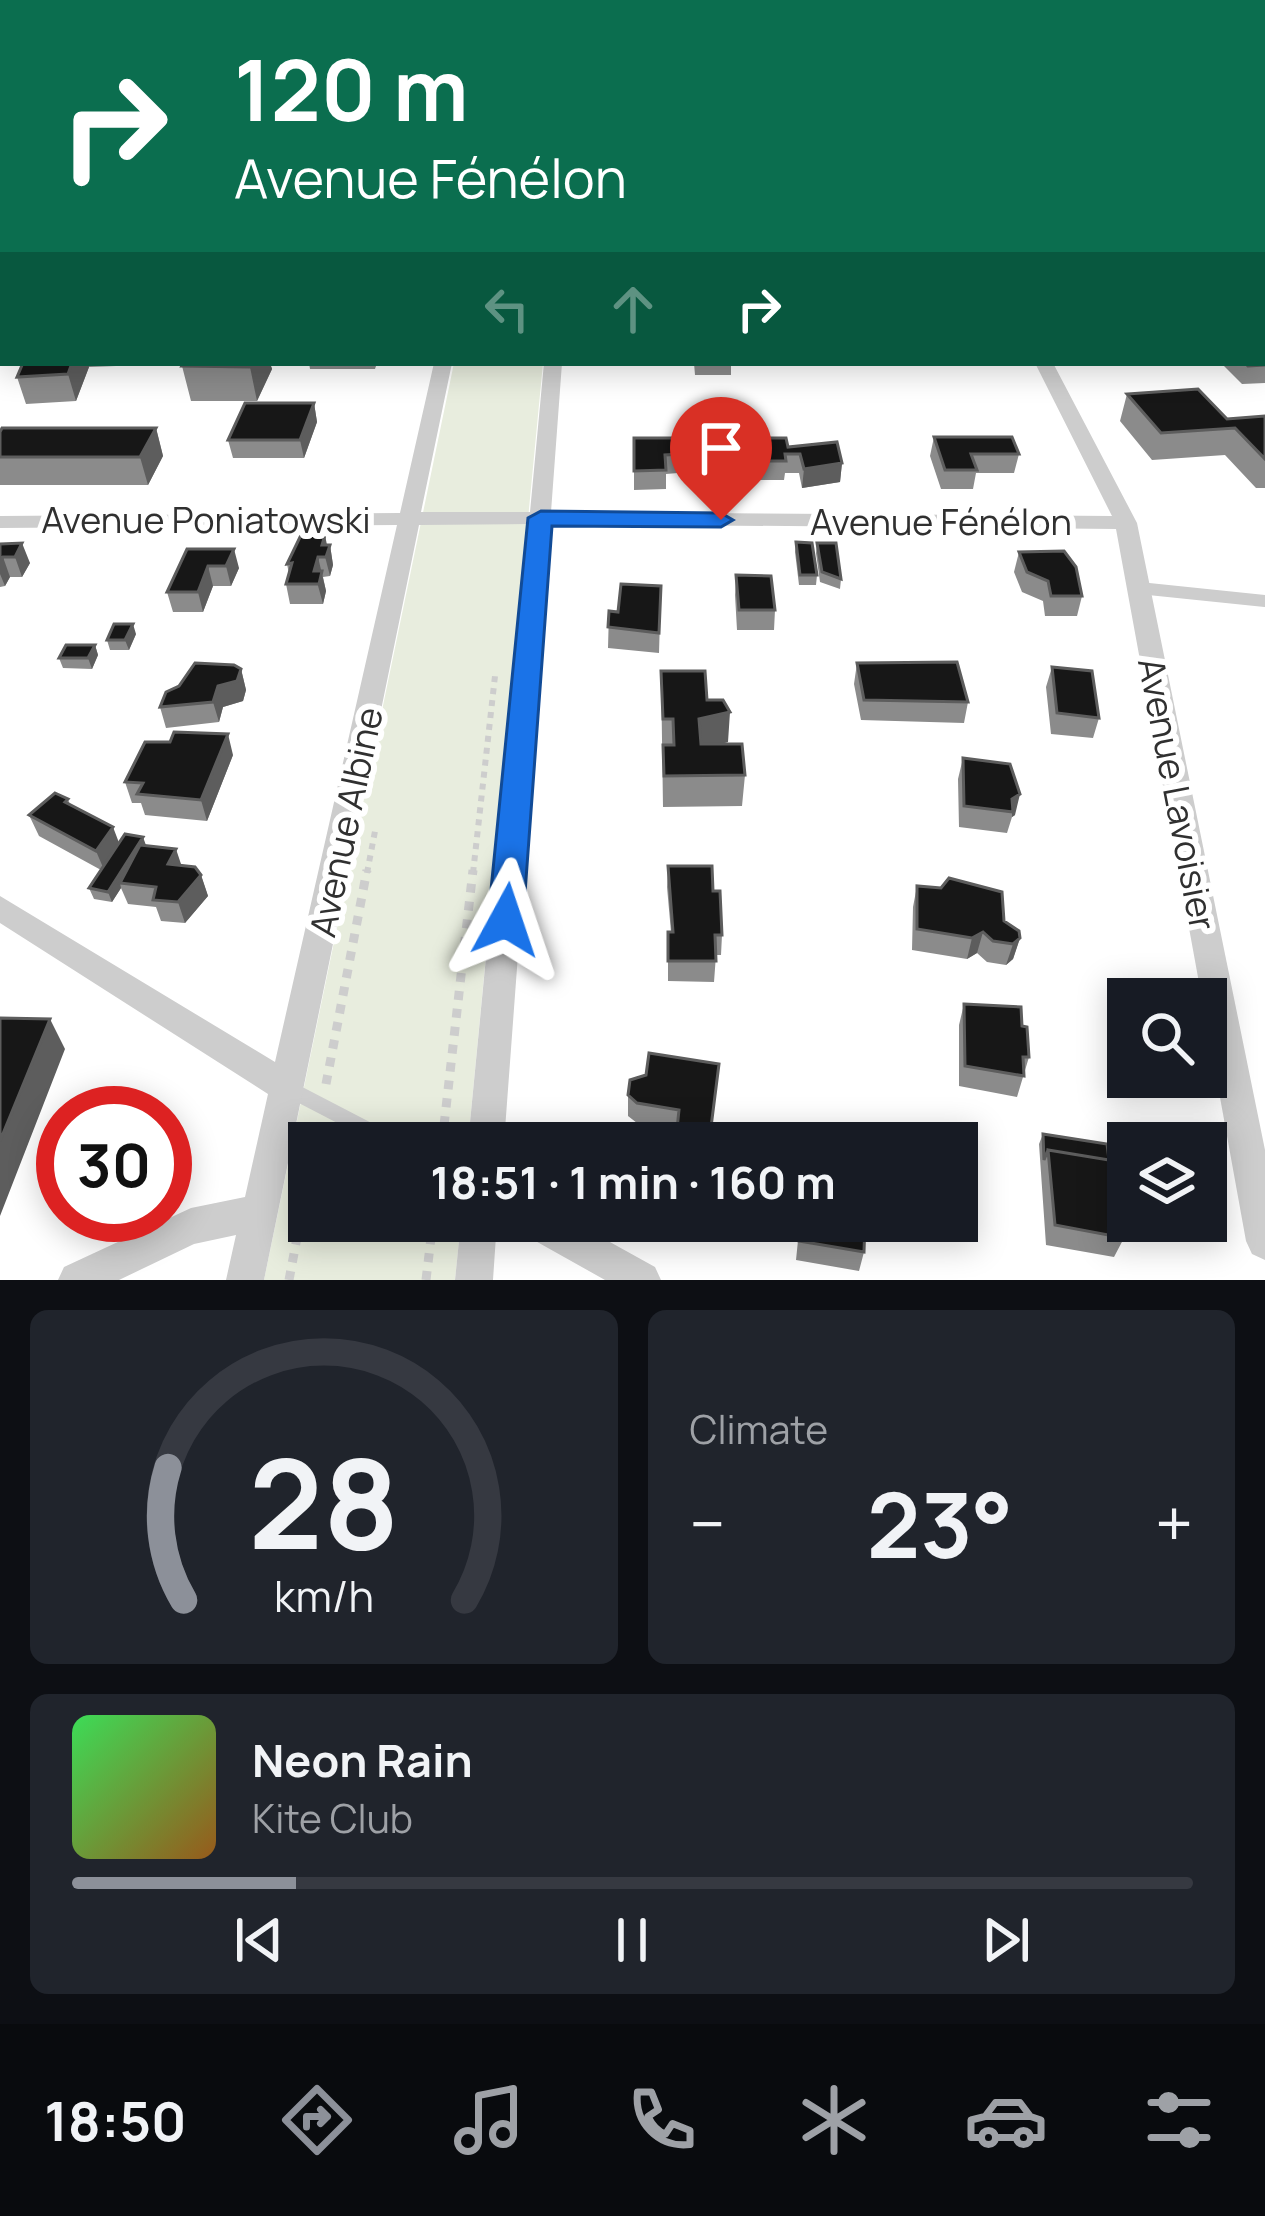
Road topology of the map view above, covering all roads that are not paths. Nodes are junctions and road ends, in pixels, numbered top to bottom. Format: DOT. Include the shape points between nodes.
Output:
graph roads {
  1 [pos="442,366"];
  2 [pos="553,366"];
  3 [pos="1046,366"];
  4 [pos="541,518"];
  5 [pos="412,519"];
  6 [pos="0,522"];
  7 [pos="1126,523"];
  8 [pos="1137,587"];
  9 [pos="1265,601"];
  10 [pos="0,908"];
  11 [pos="288,1088"];
  12 [pos="353,1122"];
  13 [pos="488,1122"];
  14 [pos="260,1212"];
  15 [pos="1265,1240"];
  16 [pos="477,1242"];
  17 [pos="574,1242"];
  18 [pos="77,1280"];
  19 [pos="245,1280"];
  20 [pos="474,1280"];
  21 [pos="642,1280"];
  1 -- 5 [label="street, Avenue Albine"];
  2 -- 4 [label="street"];
  3 -- 7 [label="street, Avenue Lavoisier"];
  4 -- 5 [label="street, Avenue Fénélon"];
  4 -- 7 [label="street, Avenue Fénélon"];
  4 -- 13 [label="street"];
  5 -- 6 [label="street, Avenue Poniatowski"];
  5 -- 11 [label="street, Avenue Albine"];
  7 -- 8 [label="street, Avenue Lavoisier"];
  8 -- 9 [label="lane"];
  8 -- 15 [label="street, Avenue Lavoisier"];
  10 -- 11 [label="street"];
  11 -- 12 [label="lane"];
  11 -- 14 [label="street, Avenue Albine"];
  14 -- 18 [label="street" via="191,1226"];
  14 -- 19 [label="street, Avenue Albine"];
  16 -- 20 [label="street"];
  17 -- 21 [label="street"];
}
